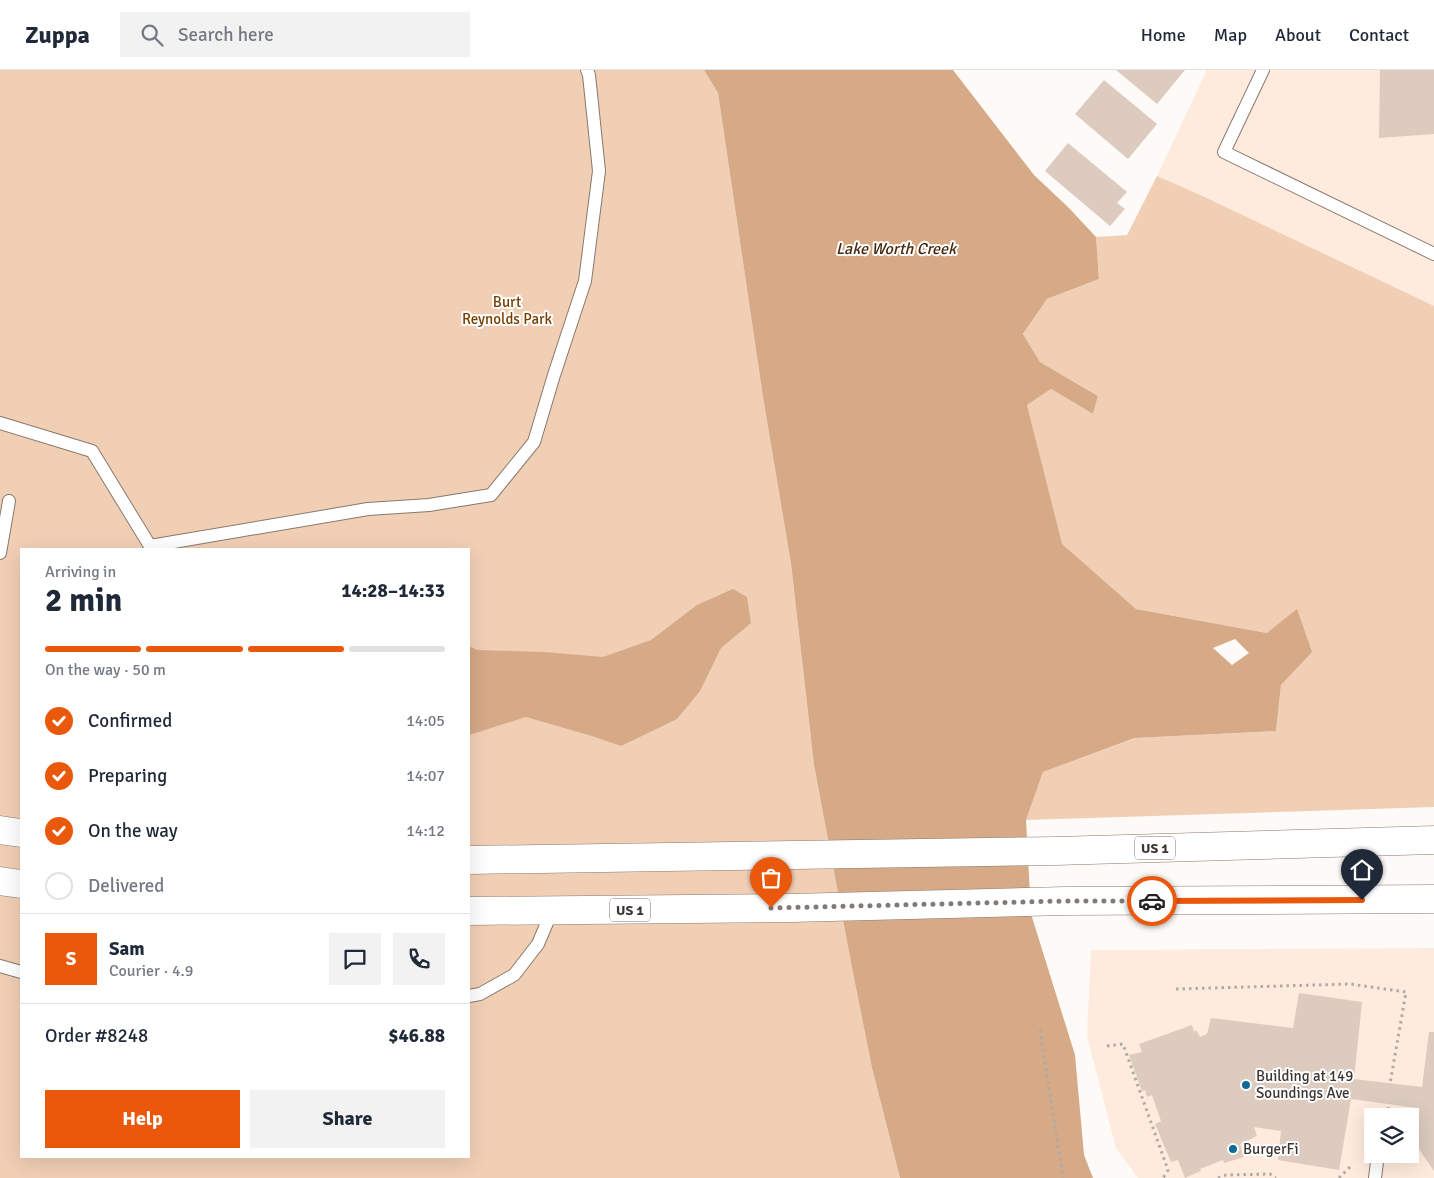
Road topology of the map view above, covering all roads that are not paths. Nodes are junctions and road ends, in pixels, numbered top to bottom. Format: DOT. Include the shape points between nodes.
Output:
graph roads {
  1 [pos="587,70"];
  2 [pos="1263,70"];
  3 [pos="1434,254"];
  4 [pos="0,423"];
  5 [pos="9,501"];
  6 [pos="0,554"];
  7 [pos="0,830"];
  8 [pos="20,833"];
  9 [pos="1434,840"];
  10 [pos="470,860"];
  11 [pos="0,881"];
  12 [pos="20,884"];
  13 [pos="1434,899"];
  14 [pos="552,910"];
  15 [pos="470,911"];
  16 [pos="0,966"];
  17 [pos="20,972"];
  18 [pos="470,996"];
  19 [pos="1377,1163"];
  20 [pos="1375,1178"];
  1 -- 4 [label="lane" via="599,171 585,281 534,442 491,495 429,505 368,509 150,546 92,451"];
  2 -- 3 [label="lane" via="1224,152"];
  5 -- 6 [label="lane"];
  7 -- 8 [label="main road"];
  9 -- 10 [label="main road, US 1" via="1056,851"];
  11 -- 12 [label="main road"];
  13 -- 14 [label="main road, US 1" via="1065,901"];
  14 -- 15 [label="main road, US 1"];
  14 -- 18 [label="lane" via="538,944 514,975 480,994"];
  16 -- 17 [label="lane"];
  19 -- 20 [label="lane"];
}
